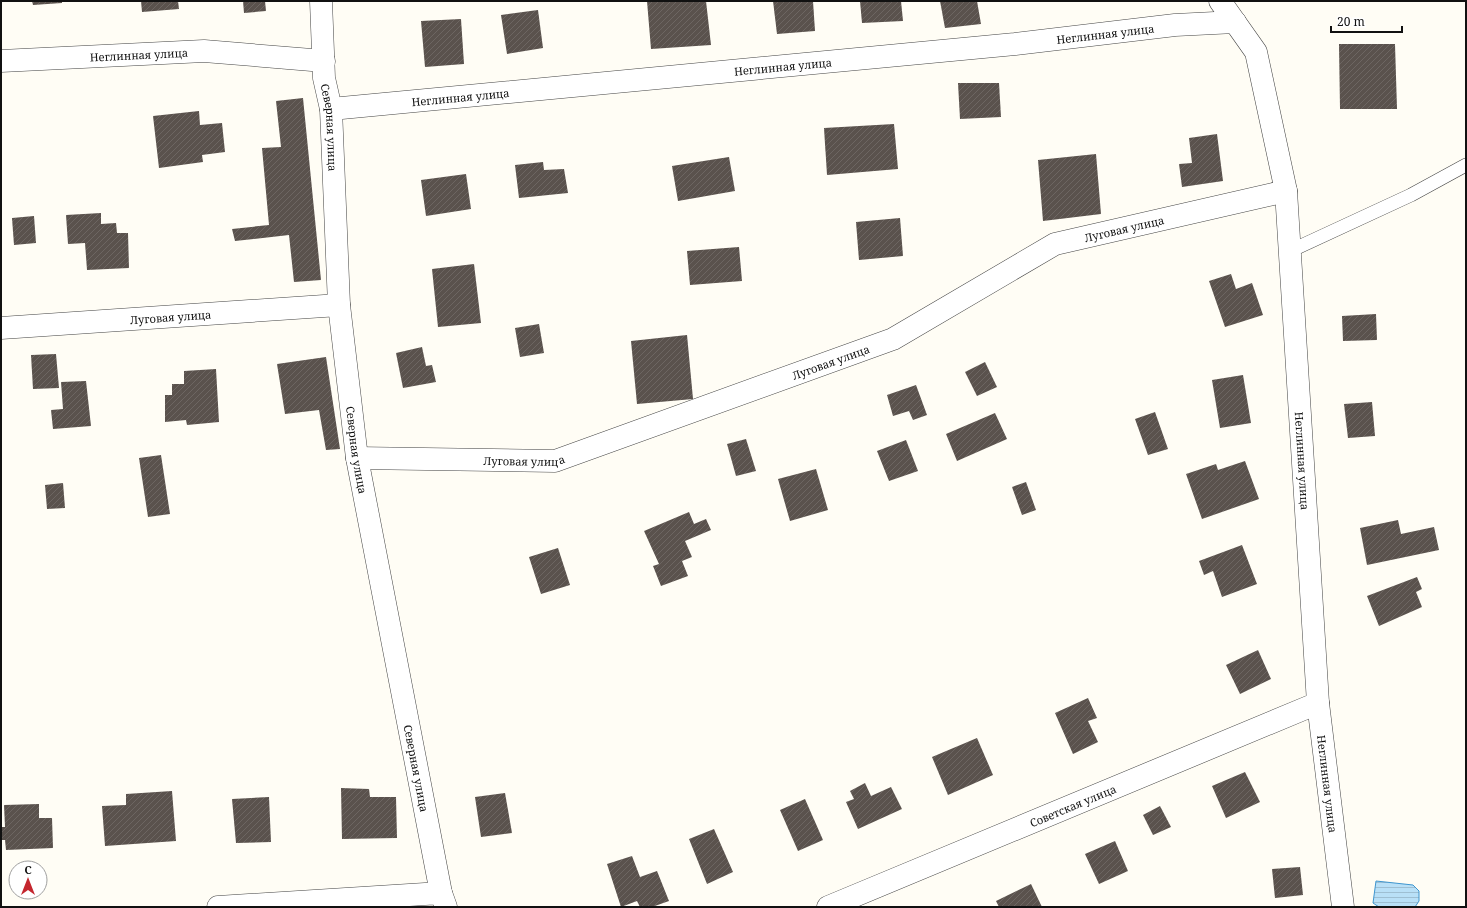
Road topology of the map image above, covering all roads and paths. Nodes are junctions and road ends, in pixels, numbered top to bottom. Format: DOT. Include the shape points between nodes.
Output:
graph roads {
  1 [pos="321,1"];
  2 [pos="1220,1"];
  3 [pos="1235,22"];
  4 [pos="1,61"];
  5 [pos="324,61"];
  6 [pos="331,109"];
  7 [pos="1466,165"];
  8 [pos="1286,190"];
  9 [pos="1290,251"];
  10 [pos="339,304"];
  11 [pos="1,328"];
  12 [pos="358,458"];
  13 [pos="1318,703"];
  14 [pos="443,900"];
  15 [pos="218,907"];
  16 [pos="828,907"];
  17 [pos="1343,907"];
  1 -- 5 [label="street, Северная улица"];
  2 -- 3 [label="street, Неглинная улица"];
  3 -- 6 [label="street, Неглинная улица" via="1175,25 1007,45"];
  3 -- 8 [label="street, Неглинная улица" via="1256,52"];
  4 -- 5 [label="street, Неглинная улица" via="204,51"];
  5 -- 6 [label="street, Северная улица" via="324,78"];
  6 -- 10 [label="street, Северная улица"];
  7 -- 9 [label="lane"];
  8 -- 9 [label="street, Неглинная улица"];
  8 -- 12 [label="street, Луговая улица" via="1055,244 893,339 555,461"];
  9 -- 13 [label="street, Неглинная улица"];
  10 -- 11 [label="street, Луговая улица"];
  10 -- 12 [label="street, Северная улица"];
  12 -- 14 [label="street, Северная улица"];
  13 -- 16 [label="street, Советская улица"];
  13 -- 17 [label="street, Неглинная улица"];
  14 -- 15 [label="street"];
}
